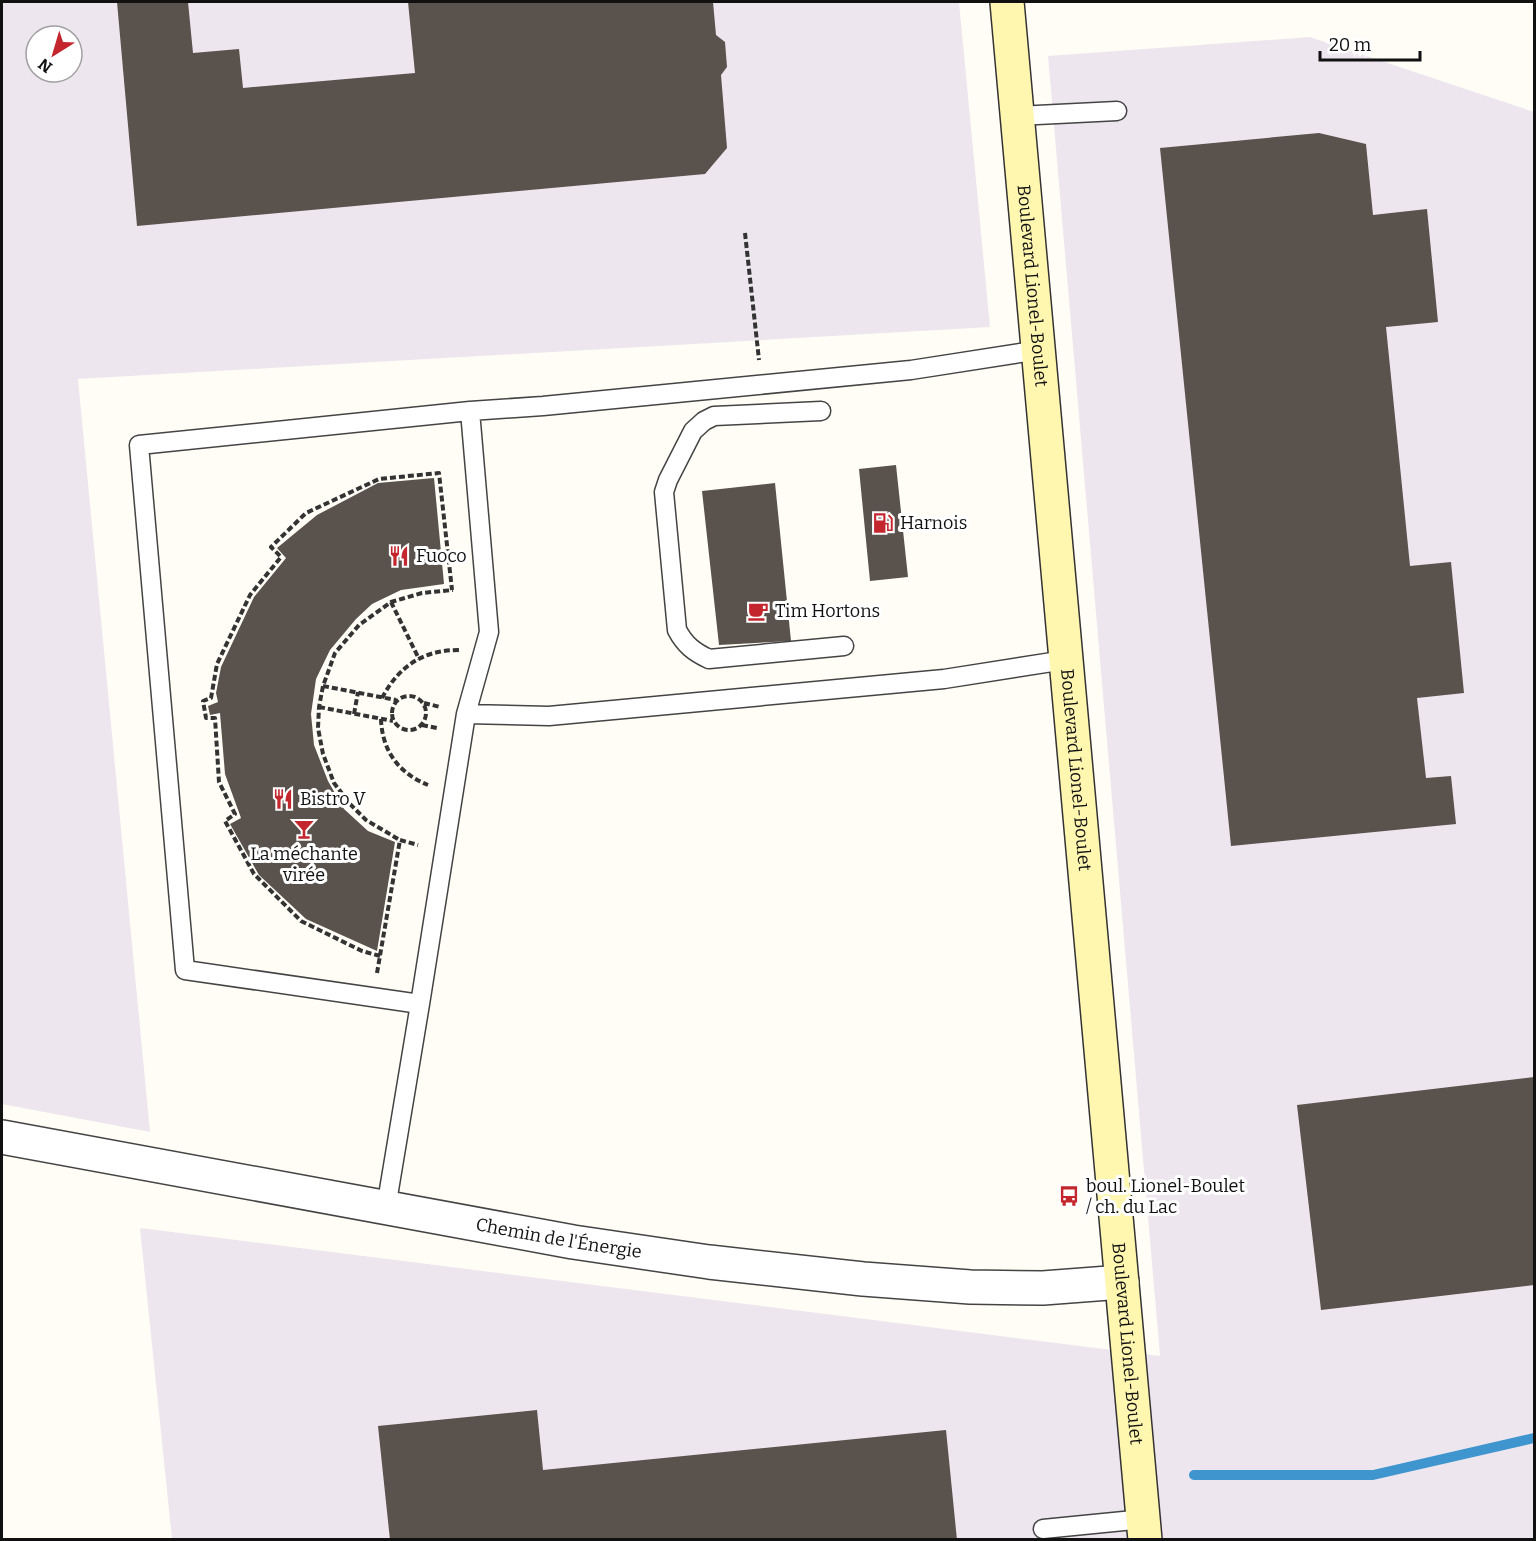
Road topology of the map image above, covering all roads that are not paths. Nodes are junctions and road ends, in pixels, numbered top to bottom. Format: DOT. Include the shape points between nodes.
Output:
graph roads {
  1 [pos="1007,2"];
  2 [pos="1117,111"];
  3 [pos="1017,116"];
  4 [pos="1039,350"];
  5 [pos="470,411"];
  6 [pos="820,411"];
  7 [pos="844,646"];
  8 [pos="1065,660"];
  9 [pos="458,711"];
  10 [pos="420,1004"];
  11 [pos="2,1137"];
  12 [pos="386,1208"];
  13 [pos="1122,1282"];
  14 [pos="1043,1529"];
  15 [pos="1144,1529"];
  1 -- 3 [label="main road, Boulevard Lionel-Boulet"];
  2 -- 3 [label="lane"];
  3 -- 4 [label="main road, Boulevard Lionel-Boulet"];
  4 -- 5 [label="lane" via="911,370"];
  4 -- 8 [label="main road, Boulevard Lionel-Boulet"];
  5 -- 9 [label="lane" via="489,632"];
  5 -- 10 [label="lane" via="139,446 186,970"];
  6 -- 7 [label="lane" via="714,416 693,431 664,492 677,630 695,652 709,659"];
  8 -- 9 [label="lane" via="944,679 549,716"];
  8 -- 13 [label="main road, Boulevard Lionel-Boulet"];
  9 -- 10 [label="lane"];
  10 -- 12 [label="lane"];
  11 -- 12 [label="street, Chemin de l'Énergie"];
  12 -- 13 [label="street, Chemin de l'Énergie" via="646,1254 815,1275 970,1287 1043,1288"];
  13 -- 15 [label="main road, Boulevard Lionel-Boulet"];
  14 -- 15 [label="lane"];
}
